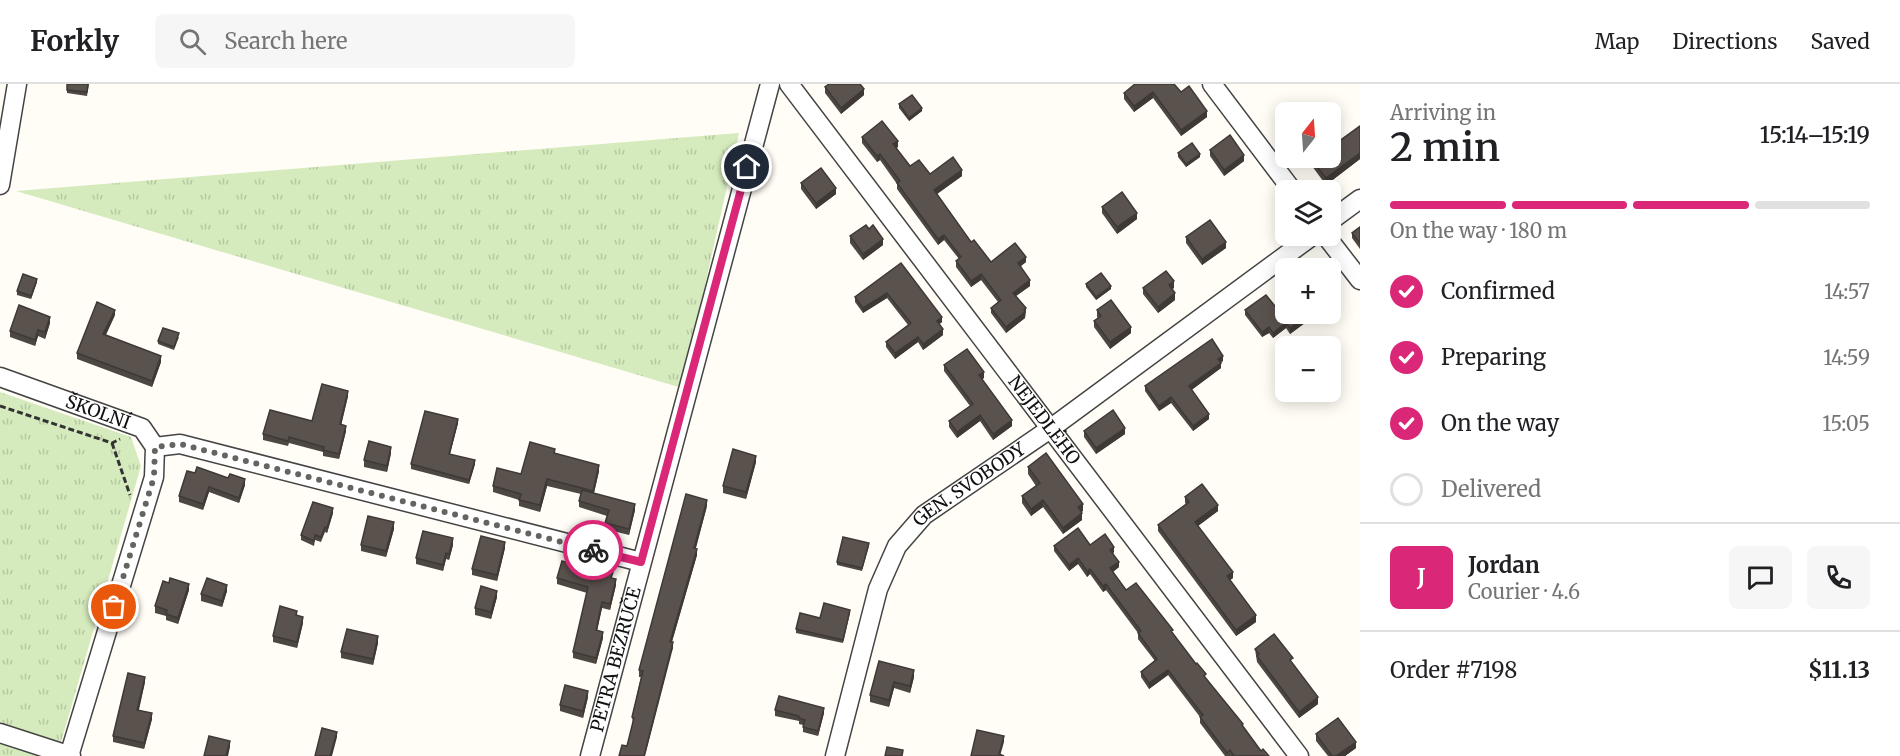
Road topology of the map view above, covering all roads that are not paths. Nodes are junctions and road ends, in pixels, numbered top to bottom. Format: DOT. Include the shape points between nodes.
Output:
graph roads {
  1 [pos="18,84"];
  2 [pos="770,84"];
  3 [pos="789,84"];
  4 [pos="1212,84"];
  5 [pos="1284,180"];
  6 [pos="0,185"];
  7 [pos="1360,199"];
  8 [pos="1341,213"];
  9 [pos="1298,246"];
  10 [pos="1334,246"];
  11 [pos="1360,280"];
  12 [pos="0,377"];
  13 [pos="1050,429"];
  14 [pos="155,447"];
  15 [pos="641,562"];
  16 [pos="0,733"];
  17 [pos="70,756"];
  18 [pos="590,756"];
  19 [pos="835,756"];
  20 [pos="1299,756"];
  1 -- 6 [label="street"];
  2 -- 15 [label="street, PETRA BEZRUČE"];
  3 -- 13 [label="street, NEJEDLÉHO"];
  4 -- 5 [label="street"];
  7 -- 8 [label="street"];
  9 -- 13 [label="street, GEN. SVOBODY"];
  10 -- 11 [label="street"];
  12 -- 14 [label="street, ŠKOLNÍ" via="142,428"];
  13 -- 19 [label="street, GEN. SVOBODY" via="924,515 897,546 878,589"];
  13 -- 20 [label="street, NEJEDLÉHO"];
  14 -- 15 [label="street, PETRA BEZRUČE" via="180,444"];
  14 -- 17 [label="street" via="154,477"];
  15 -- 18 [label="street, PETRA BEZRUČE"];
  16 -- 17 [label="street"];
}
